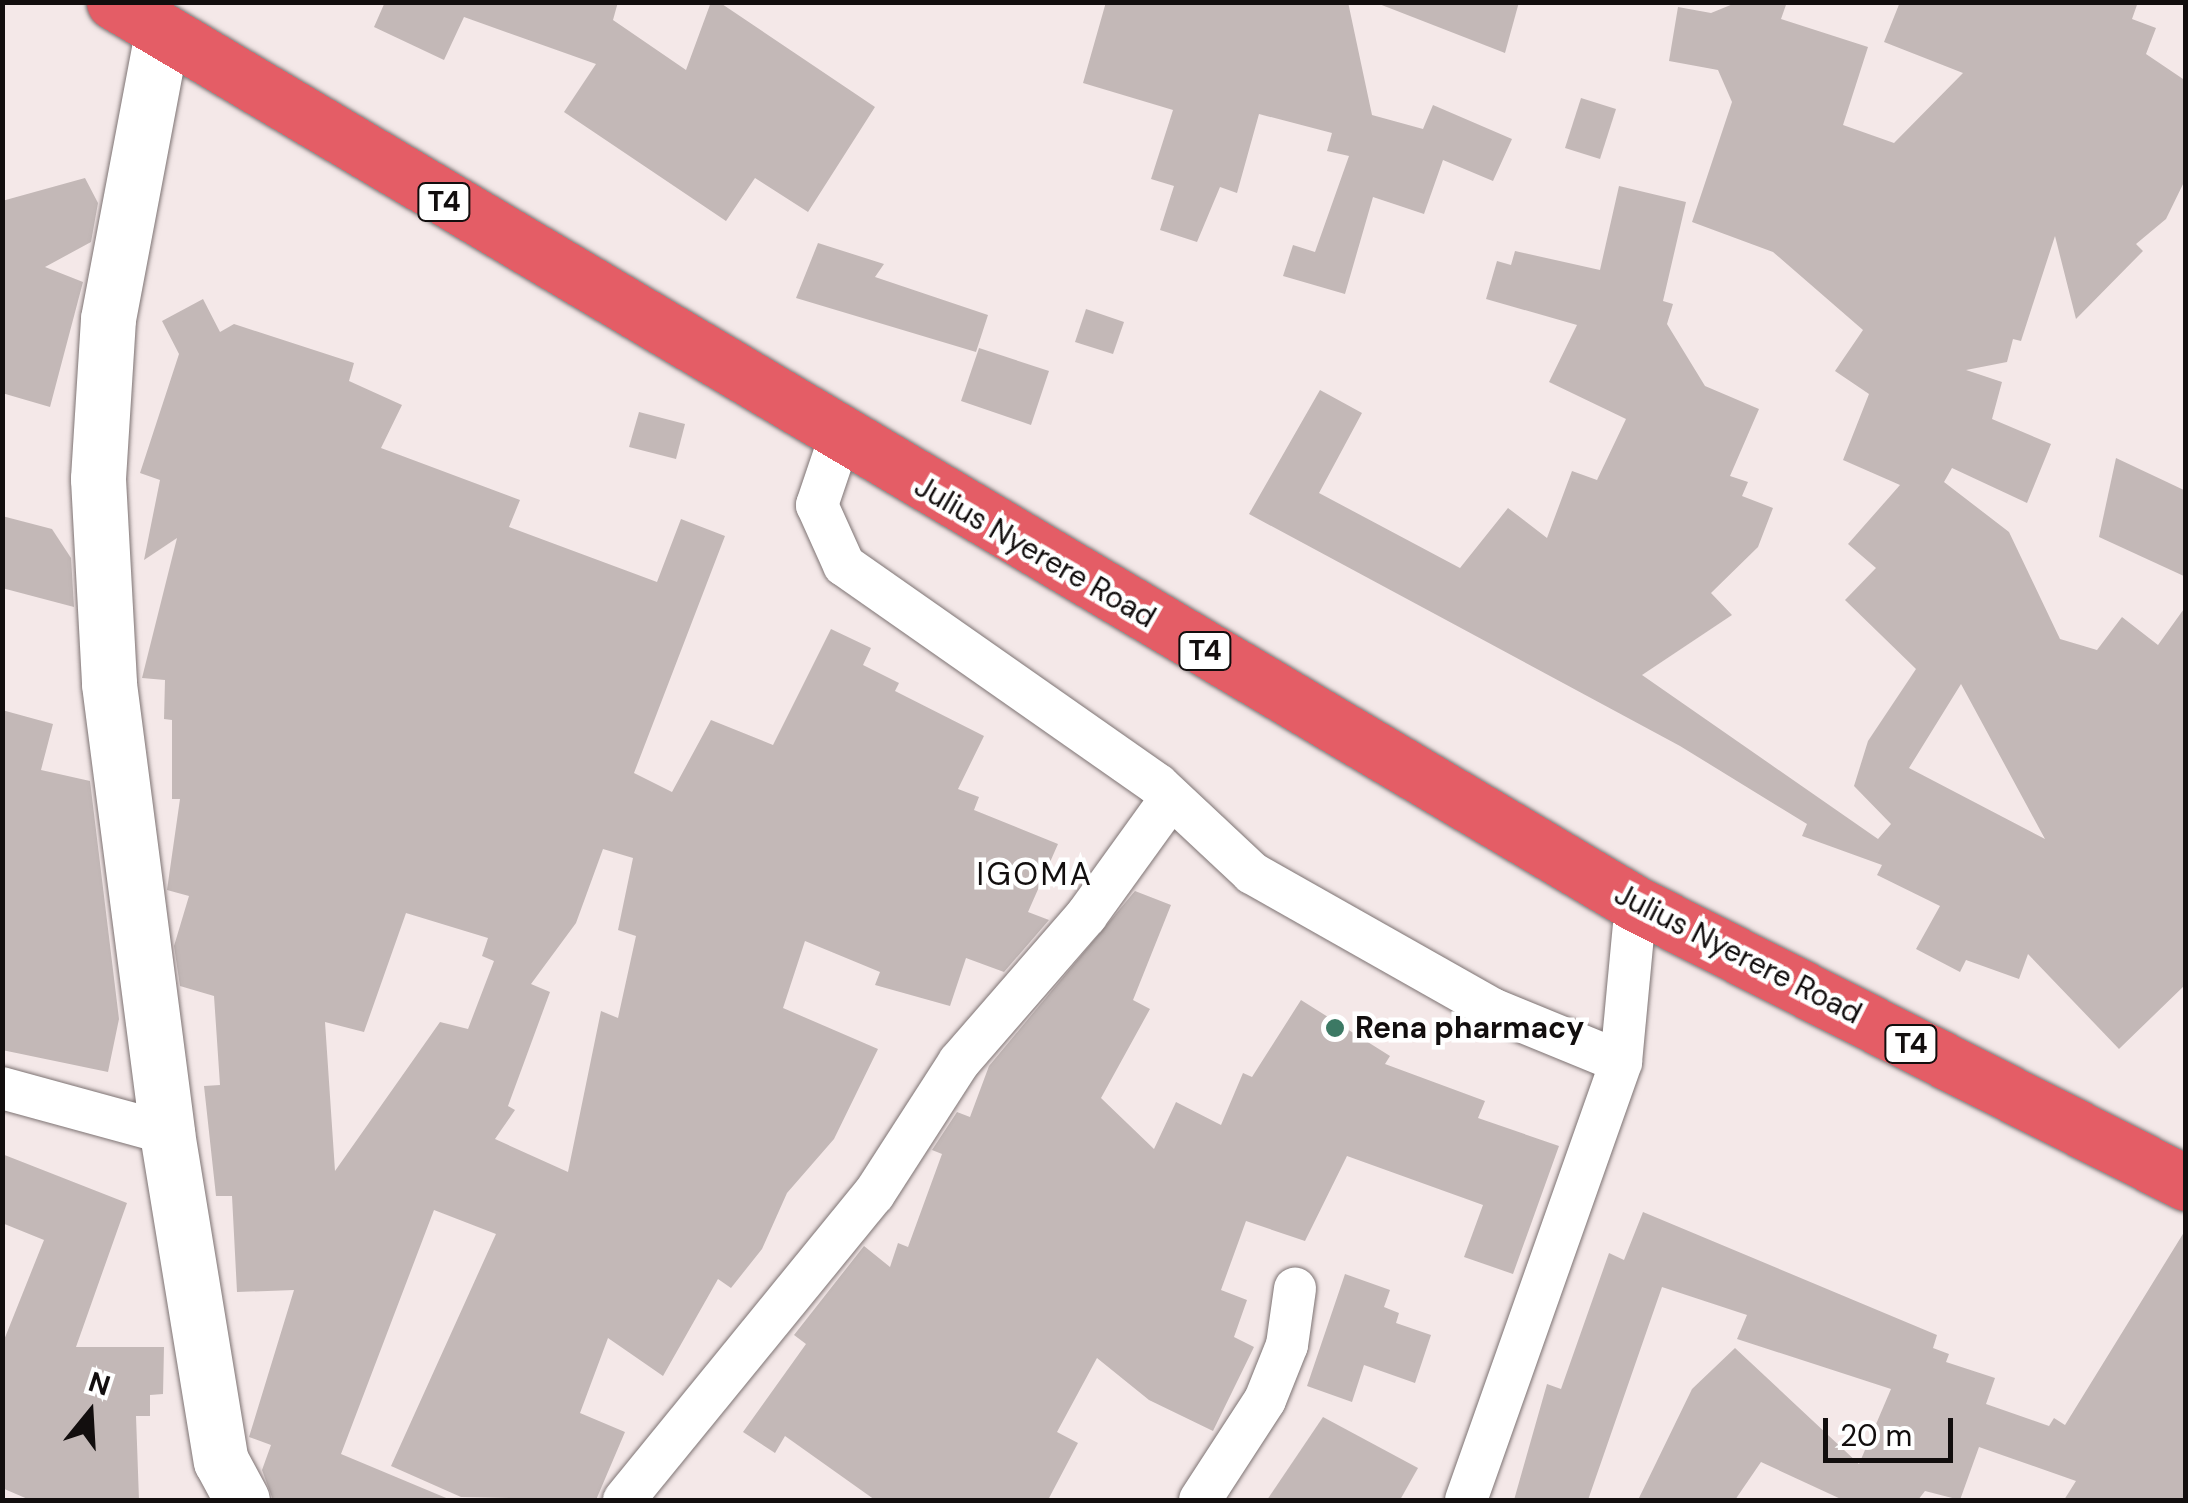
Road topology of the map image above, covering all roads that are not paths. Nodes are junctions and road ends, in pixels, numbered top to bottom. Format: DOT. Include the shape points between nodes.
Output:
graph roads {
  1 [pos="114,2"];
  2 [pos="162,33"];
  3 [pos="840,437"];
  4 [pos="1171,798"];
  5 [pos="1636,904"];
  6 [pos="1621,1062"];
  7 [pos="2,1088"];
  8 [pos="167,1133"];
  9 [pos="2186,1183"];
  10 [pos="1294,1290"];
  11 [pos="238,1499"];
  12 [pos="624,1500"];
  13 [pos="1200,1500"];
  14 [pos="1466,1500"];
  1 -- 2 [label="highway, Julius Nyerere Road / T4"];
  2 -- 3 [label="highway, Julius Nyerere Road / T4"];
  2 -- 8 [label="main road" via="108,319 98,479 109,684"];
  3 -- 4 [label="street" via="817,505 844,565"];
  3 -- 5 [label="highway, Julius Nyerere Road / T4"];
  4 -- 6 [label="street" via="1252,873 1492,1008"];
  4 -- 12 [label="street" via="1086,916 959,1062 874,1194"];
  5 -- 6 [label="street"];
  5 -- 9 [label="highway, Julius Nyerere Road / T4"];
  6 -- 14 [label="street"];
  7 -- 8 [label="street"];
  8 -- 11 [label="main road" via="221,1461"];
  10 -- 13 [label="street" via="1287,1346 1265,1400"];
}
